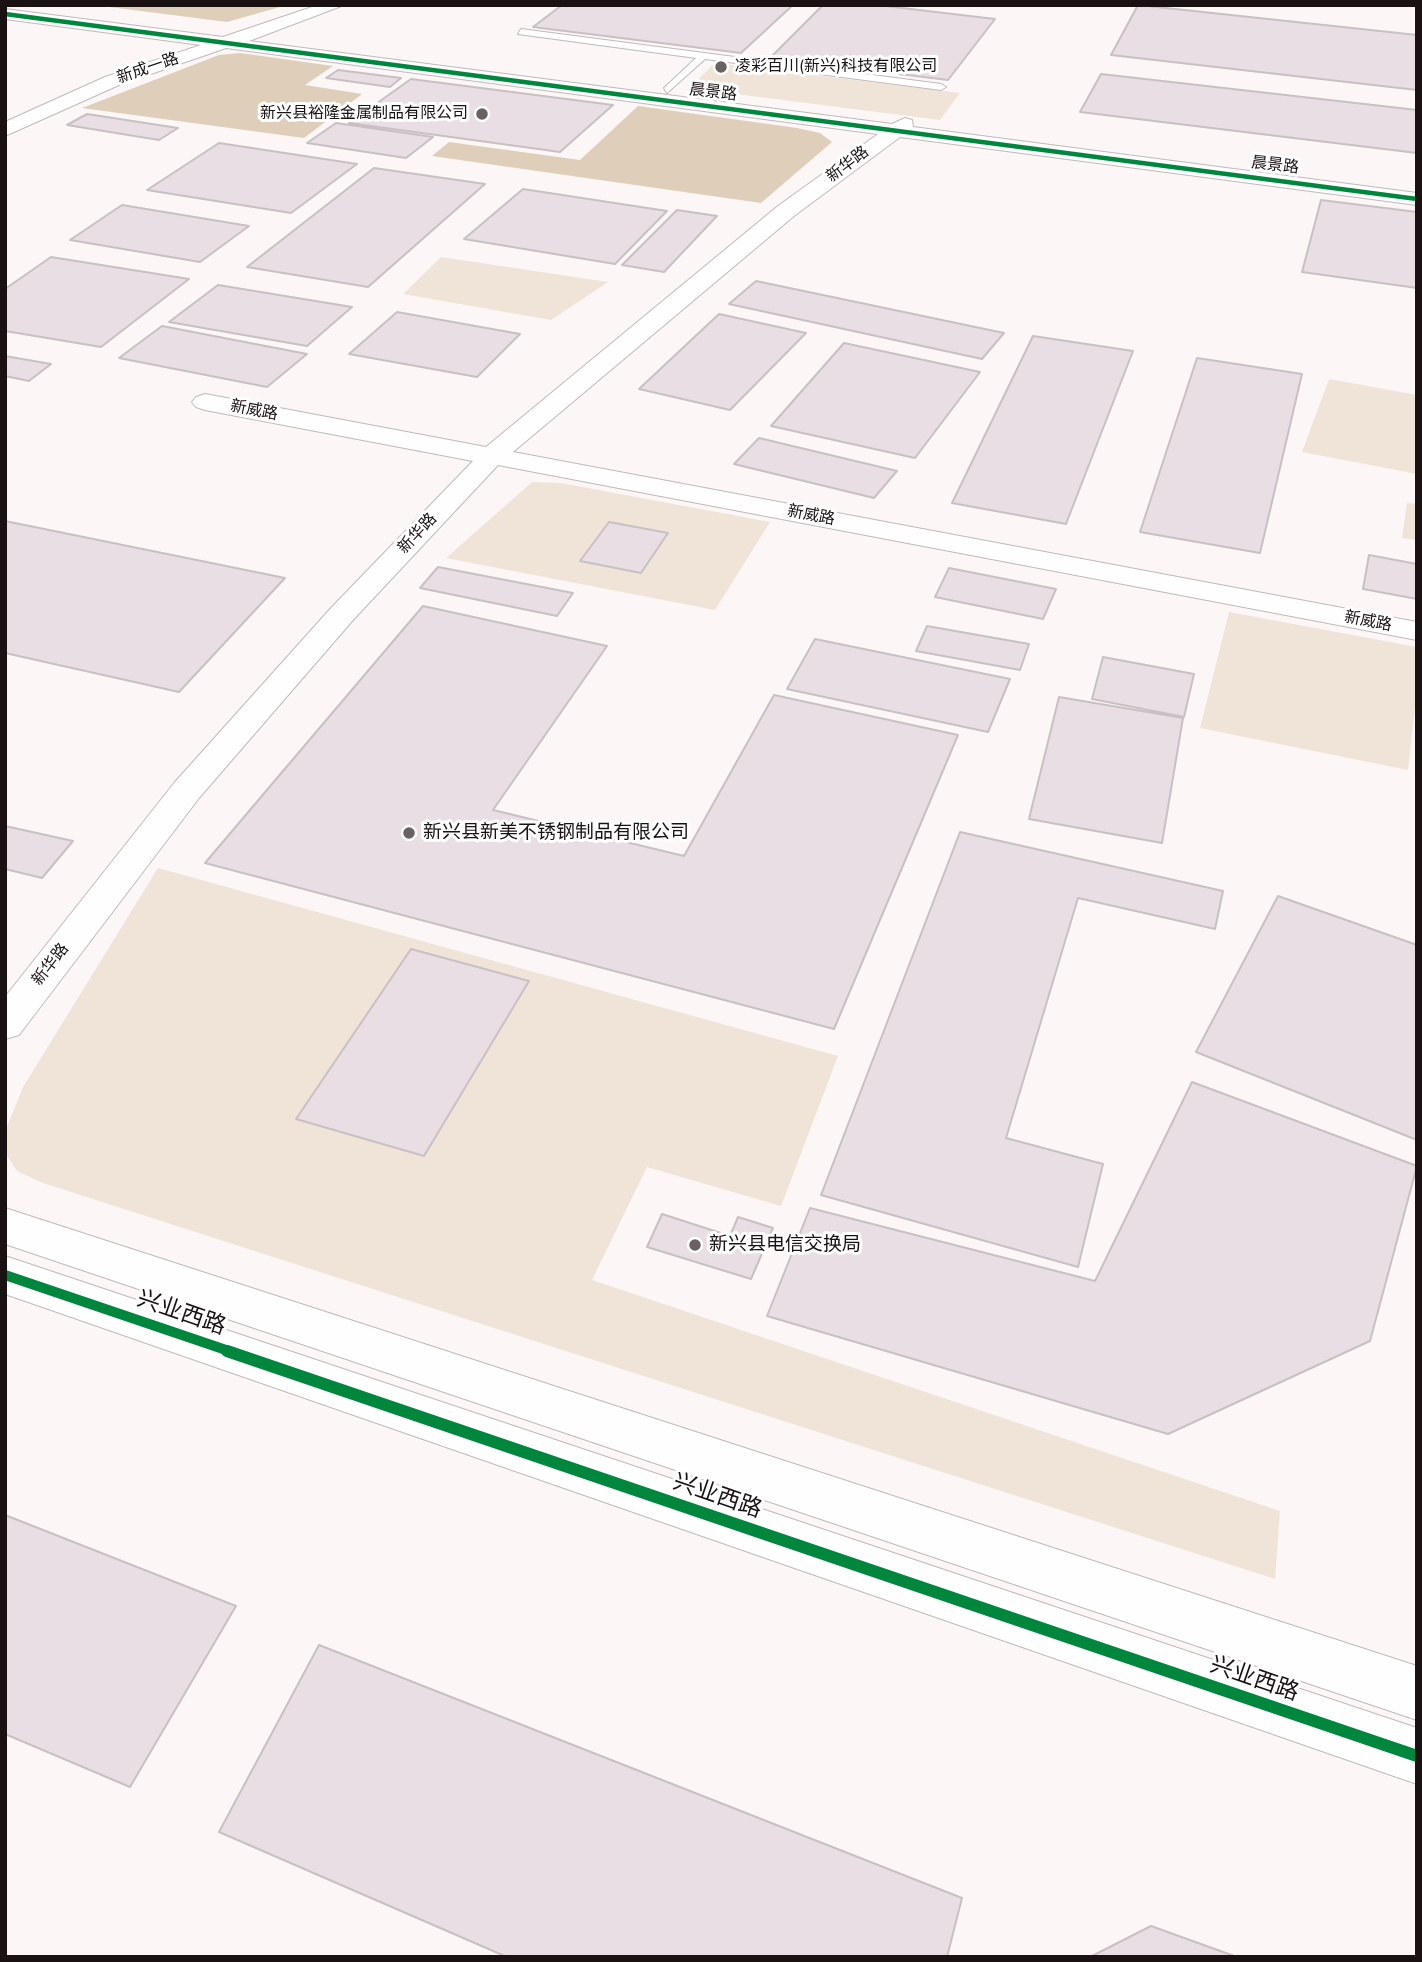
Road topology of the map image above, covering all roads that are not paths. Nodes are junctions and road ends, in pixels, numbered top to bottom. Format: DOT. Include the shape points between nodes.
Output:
graph roads {
  1 [pos="16,5"];
  2 [pos="319,5"];
  3 [pos="336,5"];
  4 [pos="5,14"];
  5 [pos="276,22"];
  6 [pos="174,31"];
  7 [pos="521,32"];
  8 [pos="227,38"];
  9 [pos="296,42"];
  10 [pos="274,49"];
  11 [pos="702,56"];
  12 [pos="167,59"];
  13 [pos="941,87"];
  14 [pos="667,90"];
  15 [pos="5,122"];
  16 [pos="902,126"];
  17 [pos="5,130"];
  18 [pos="1417,187"];
  19 [pos="1417,199"];
  20 [pos="205,402"];
  21 [pos="492,456"];
  22 [pos="1417,631"];
  23 [pos="5,1025"];
  24 [pos="5,1226"];
  25 [pos="5,1275"];
  26 [pos="1417,1693"];
  27 [pos="1417,1756"];
  1 -- 6 [label="street, 晨景路"];
  2 -- 5 [label="street, 新成一路"];
  3 -- 5 [label="street, 新成一路"];
  4 -- 6 [label="street, 晨景路"];
  5 -- 6 [label="street"];
  5 -- 8 [label="street, 新成一路"];
  5 -- 9 [label="street" via="275,33"];
  6 -- 8 [label="street, 晨景路"];
  6 -- 12 [label="street" via="183,42"];
  7 -- 11 [label="lane"];
  8 -- 9 [label="street, 晨景路"];
  8 -- 10 [label="street, 晨景路"];
  8 -- 12 [label="street, 新成一路"];
  9 -- 14 [label="street, 晨景路"];
  10 -- 12 [label="street" via="215,50"];
  10 -- 16 [label="street, 晨景路"];
  11 -- 13 [label="lane"];
  11 -- 14 [label="lane"];
  12 -- 15 [label="street, 新成一路" via="102,78"];
  12 -- 17 [label="street, 新成一路"];
  14 -- 16 [label="street, 晨景路"];
  16 -- 18 [label="street, 晨景路"];
  16 -- 19 [label="street, 晨景路"];
  16 -- 21 [label="street, 新华路" via="786,211"];
  20 -- 21 [label="street, 新威路"];
  21 -- 22 [label="street, 新威路"];
  21 -- 23 [label="street, 新华路" via="342,614 187,790"];
  24 -- 26 [label="street, 兴业西路"];
  25 -- 27 [label="street, 兴业西路"];
}
